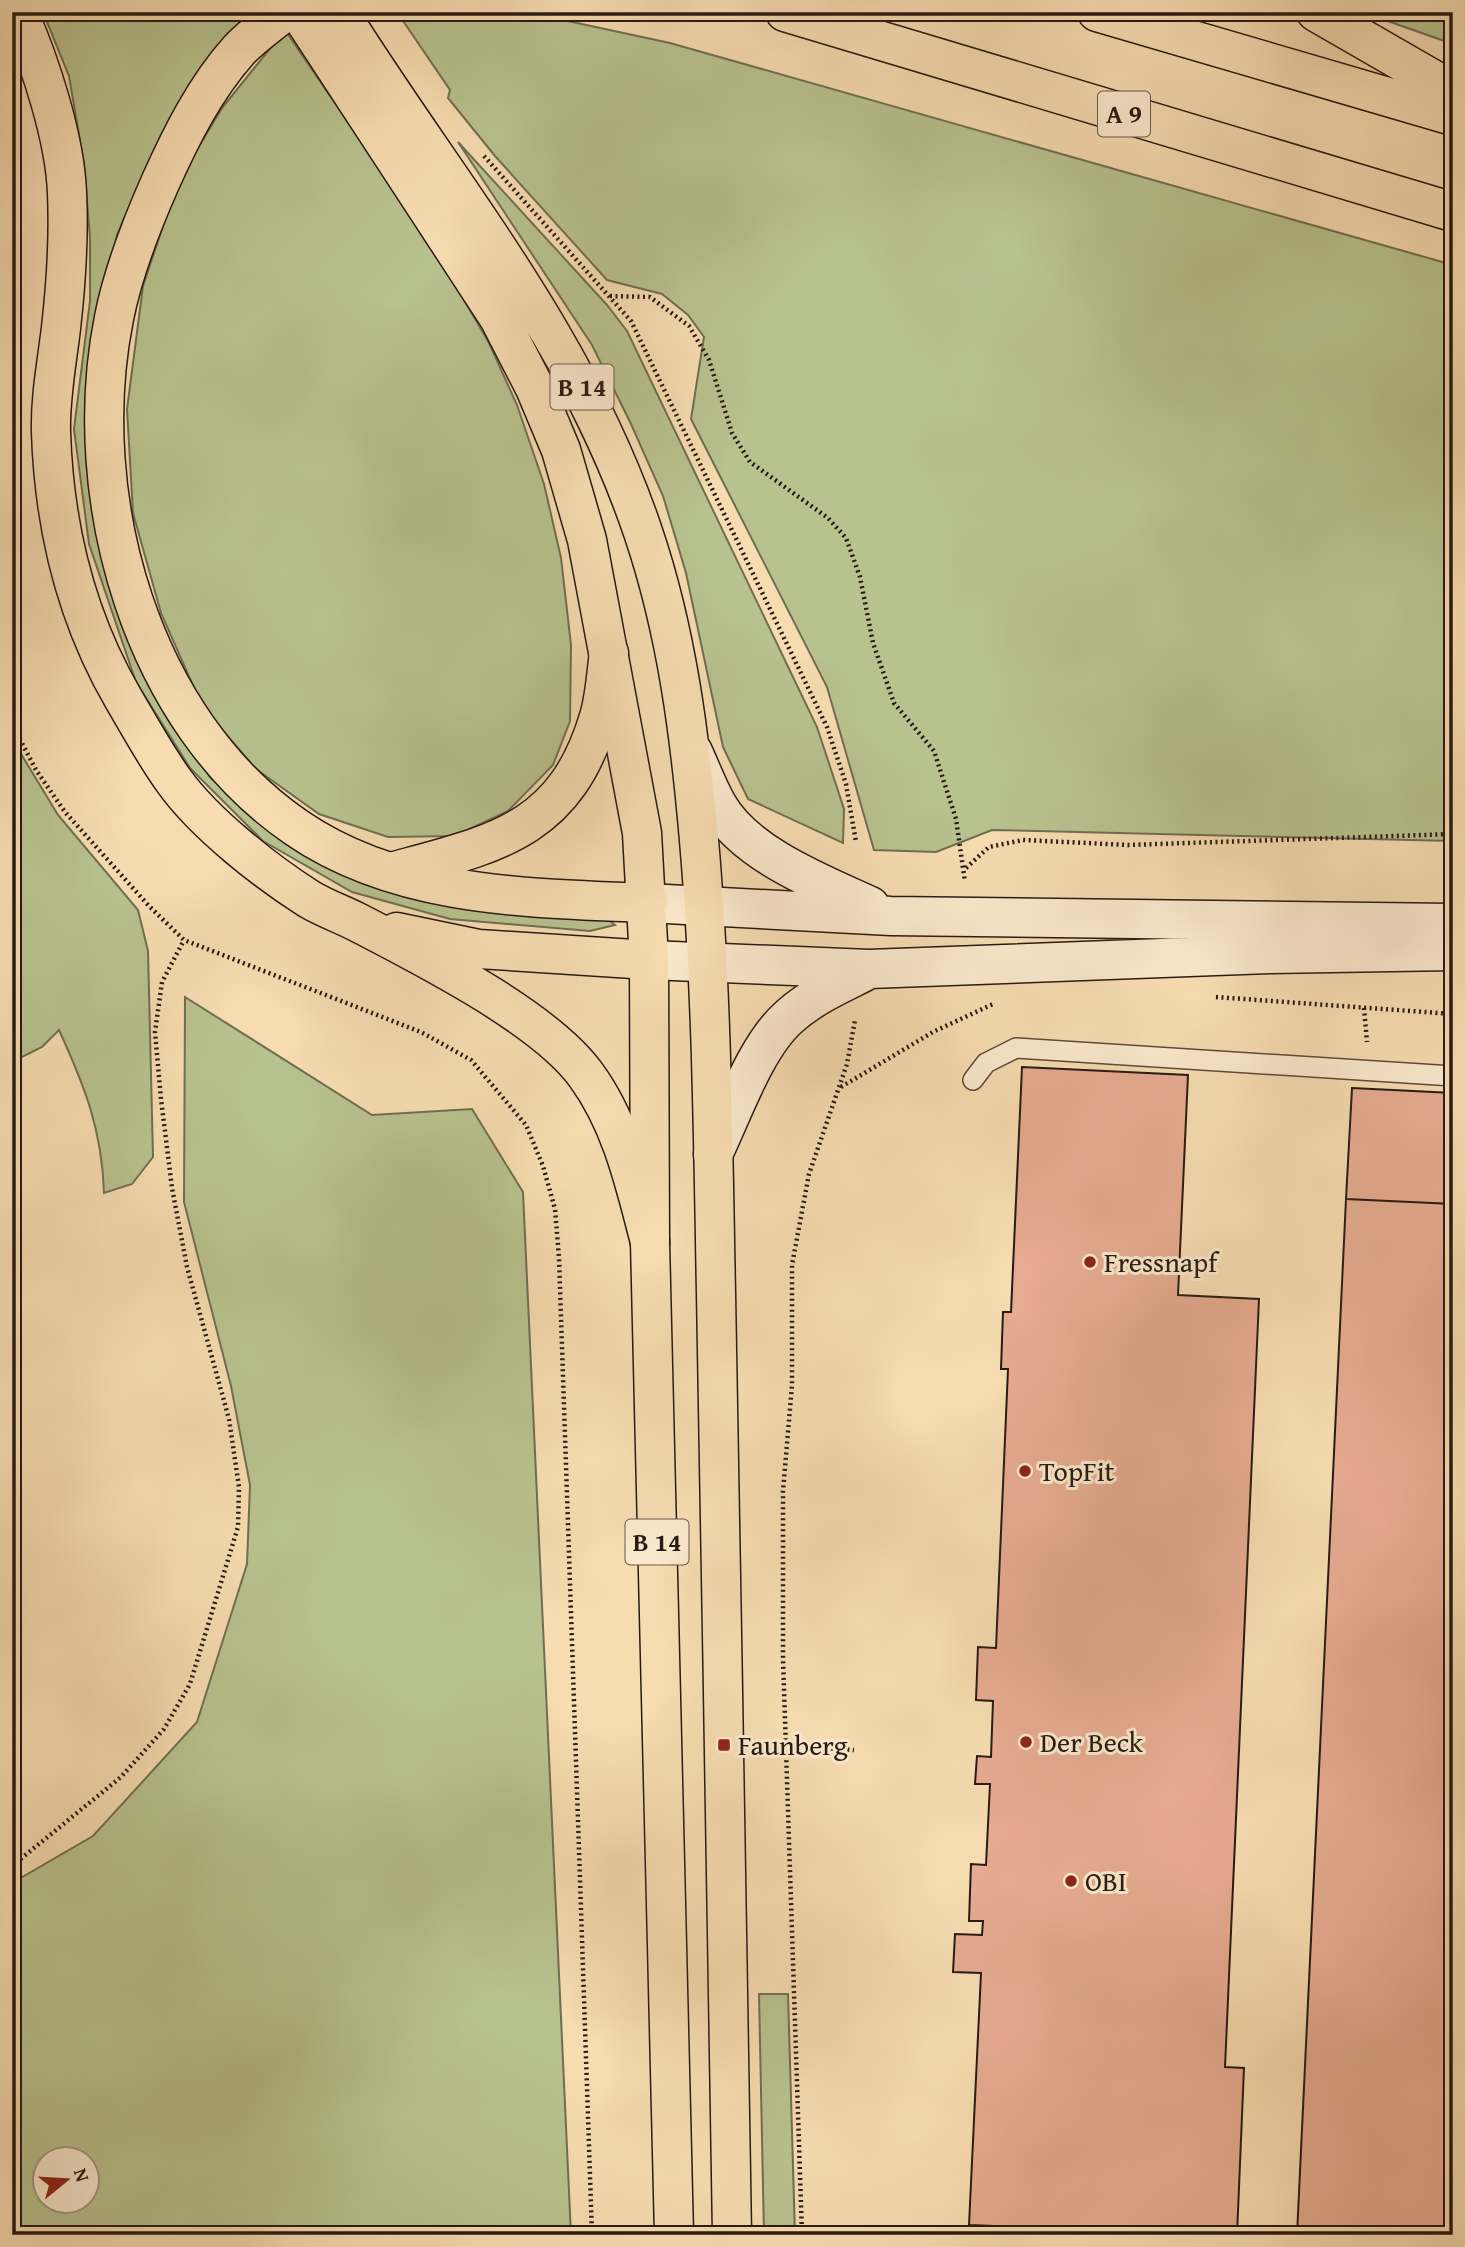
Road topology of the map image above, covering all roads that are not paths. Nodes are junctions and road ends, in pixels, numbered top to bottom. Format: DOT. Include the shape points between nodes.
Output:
graph roads {
  1 [pos="18,12"];
  2 [pos="284,12"];
  3 [pos="299,12"];
  4 [pos="339,12"];
  5 [pos="1097,12"];
  6 [pos="1316,12"];
  7 [pos="785,13"];
  8 [pos="364,81"];
  9 [pos="1453,91"];
  10 [pos="1453,116"];
  11 [pos="1453,212"];
  12 [pos="609,653"];
  13 [pos="691,746"];
  14 [pos="391,872"];
  15 [pos="648,903"];
  16 [pos="705,906"];
  17 [pos="891,916"];
  18 [pos="354,920"];
  19 [pos="1453,923"];
  20 [pos="1453,951"];
  21 [pos="649,960"];
  22 [pos="710,962"];
  23 [pos="869,969"];
  24 [pos="1453,1076"];
  25 [pos="973,1080"];
  26 [pos="713,1154"];
  27 [pos="650,1242"];
  28 [pos="674,2235"];
  29 [pos="732,2235"];
  1 -- 18 [label="main road" via="36,53 67,190 65,275 51,431 59,520 79,601 120,693 175,783 259,861 310,899"];
  2 -- 14 [label="main road" via="240,49 185,127 140,230 114,318 103,418 114,528 138,613 173,694 202,738 247,789 298,829 354,859"];
  3 -- 8 [label="main road, B 14"];
  4 -- 8 [label="main road, B 14"];
  5 -- 10 [label="main road"];
  6 -- 9 [label="main road"];
  7 -- 11 [label="main road, A 9"];
  8 -- 12 [label="main road, B 14" via="535,388 561,450 587,540"];
  8 -- 13 [label="main road, B 14" via="520,279 562,347 643,530 682,684"];
  12 -- 14 [label="main road" via="600,716 575,773 554,801 522,829 485,846"];
  12 -- 15 [label="main road, B 14" via="642,833"];
  13 -- 16 [label="main road, B 14"];
  13 -- 17 [label="main road" via="718,807 739,832 816,882"];
  14 -- 15 [label="main road" via="491,894"];
  15 -- 16 [label="main road"];
  15 -- 21 [label="main road, B 14"];
  16 -- 17 [label="main road"];
  16 -- 22 [label="main road, B 14"];
  17 -- 19 [label="main road"];
  18 -- 21 [label="main road" via="479,948"];
  18 -- 27 [label="main road" via="537,1029 585,1073 611,1116"];
  20 -- 23 [label="main road"];
  21 -- 22 [label="main road"];
  21 -- 27 [label="main road, B 14"];
  22 -- 23 [label="main road"];
  22 -- 26 [label="main road, B 14"];
  23 -- 26 [label="main road" via="787,1018 753,1071"];
  24 -- 25 [label="lane" via="1016,1048 986,1063"];
  26 -- 29 [label="main road, B 14"];
  27 -- 28 [label="main road, B 14"];
}
